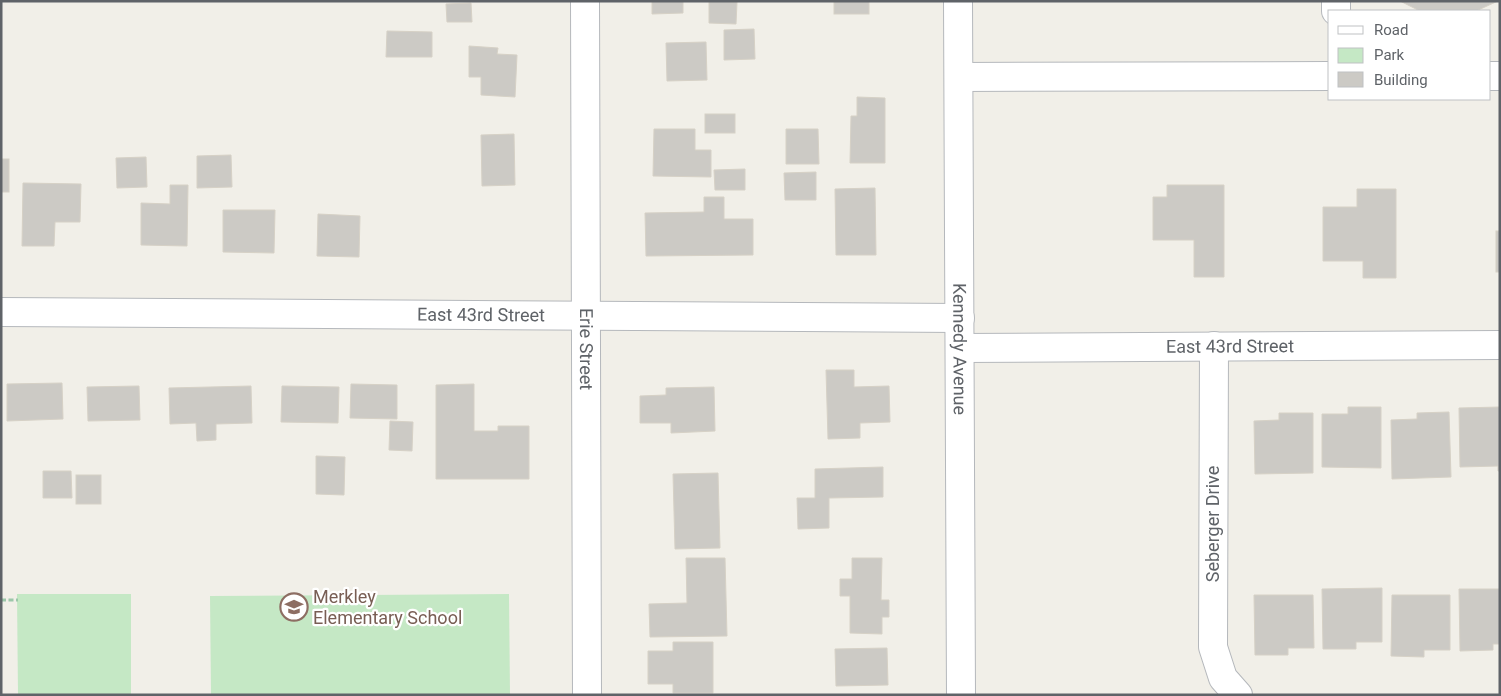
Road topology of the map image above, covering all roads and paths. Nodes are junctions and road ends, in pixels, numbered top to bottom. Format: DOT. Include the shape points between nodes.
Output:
graph roads {
  1 [pos="585,1"];
  2 [pos="958,1"];
  3 [pos="1328,76"];
  4 [pos="959,77"];
  5 [pos="1,312"];
  6 [pos="586,316"];
  7 [pos="960,318"];
  8 [pos="1500,345"];
  9 [pos="1214,346"];
  10 [pos="960,348"];
  11 [pos="1,600"];
  12 [pos="18,600"];
  13 [pos="587,695"];
  14 [pos="962,695"];
  15 [pos="1238,695"];
  1 -- 6 [label="street, Erie Street"];
  2 -- 4 [label="street, Kennedy Avenue"];
  3 -- 4 [label="street"];
  4 -- 7 [label="street, Kennedy Avenue"];
  5 -- 6 [label="street, East 43rd Street"];
  6 -- 7 [label="street, East 43rd Street"];
  6 -- 13 [label="street, Erie Street"];
  7 -- 10 [label="street, Kennedy Avenue"];
  8 -- 9 [label="street, East 43rd Street"];
  9 -- 10 [label="street, East 43rd Street"];
  9 -- 15 [label="street, Seberger Drive" via="1213,646 1224,678"];
  10 -- 14 [label="street, Kennedy Avenue"];
  11 -- 12 [label="path"];
}
